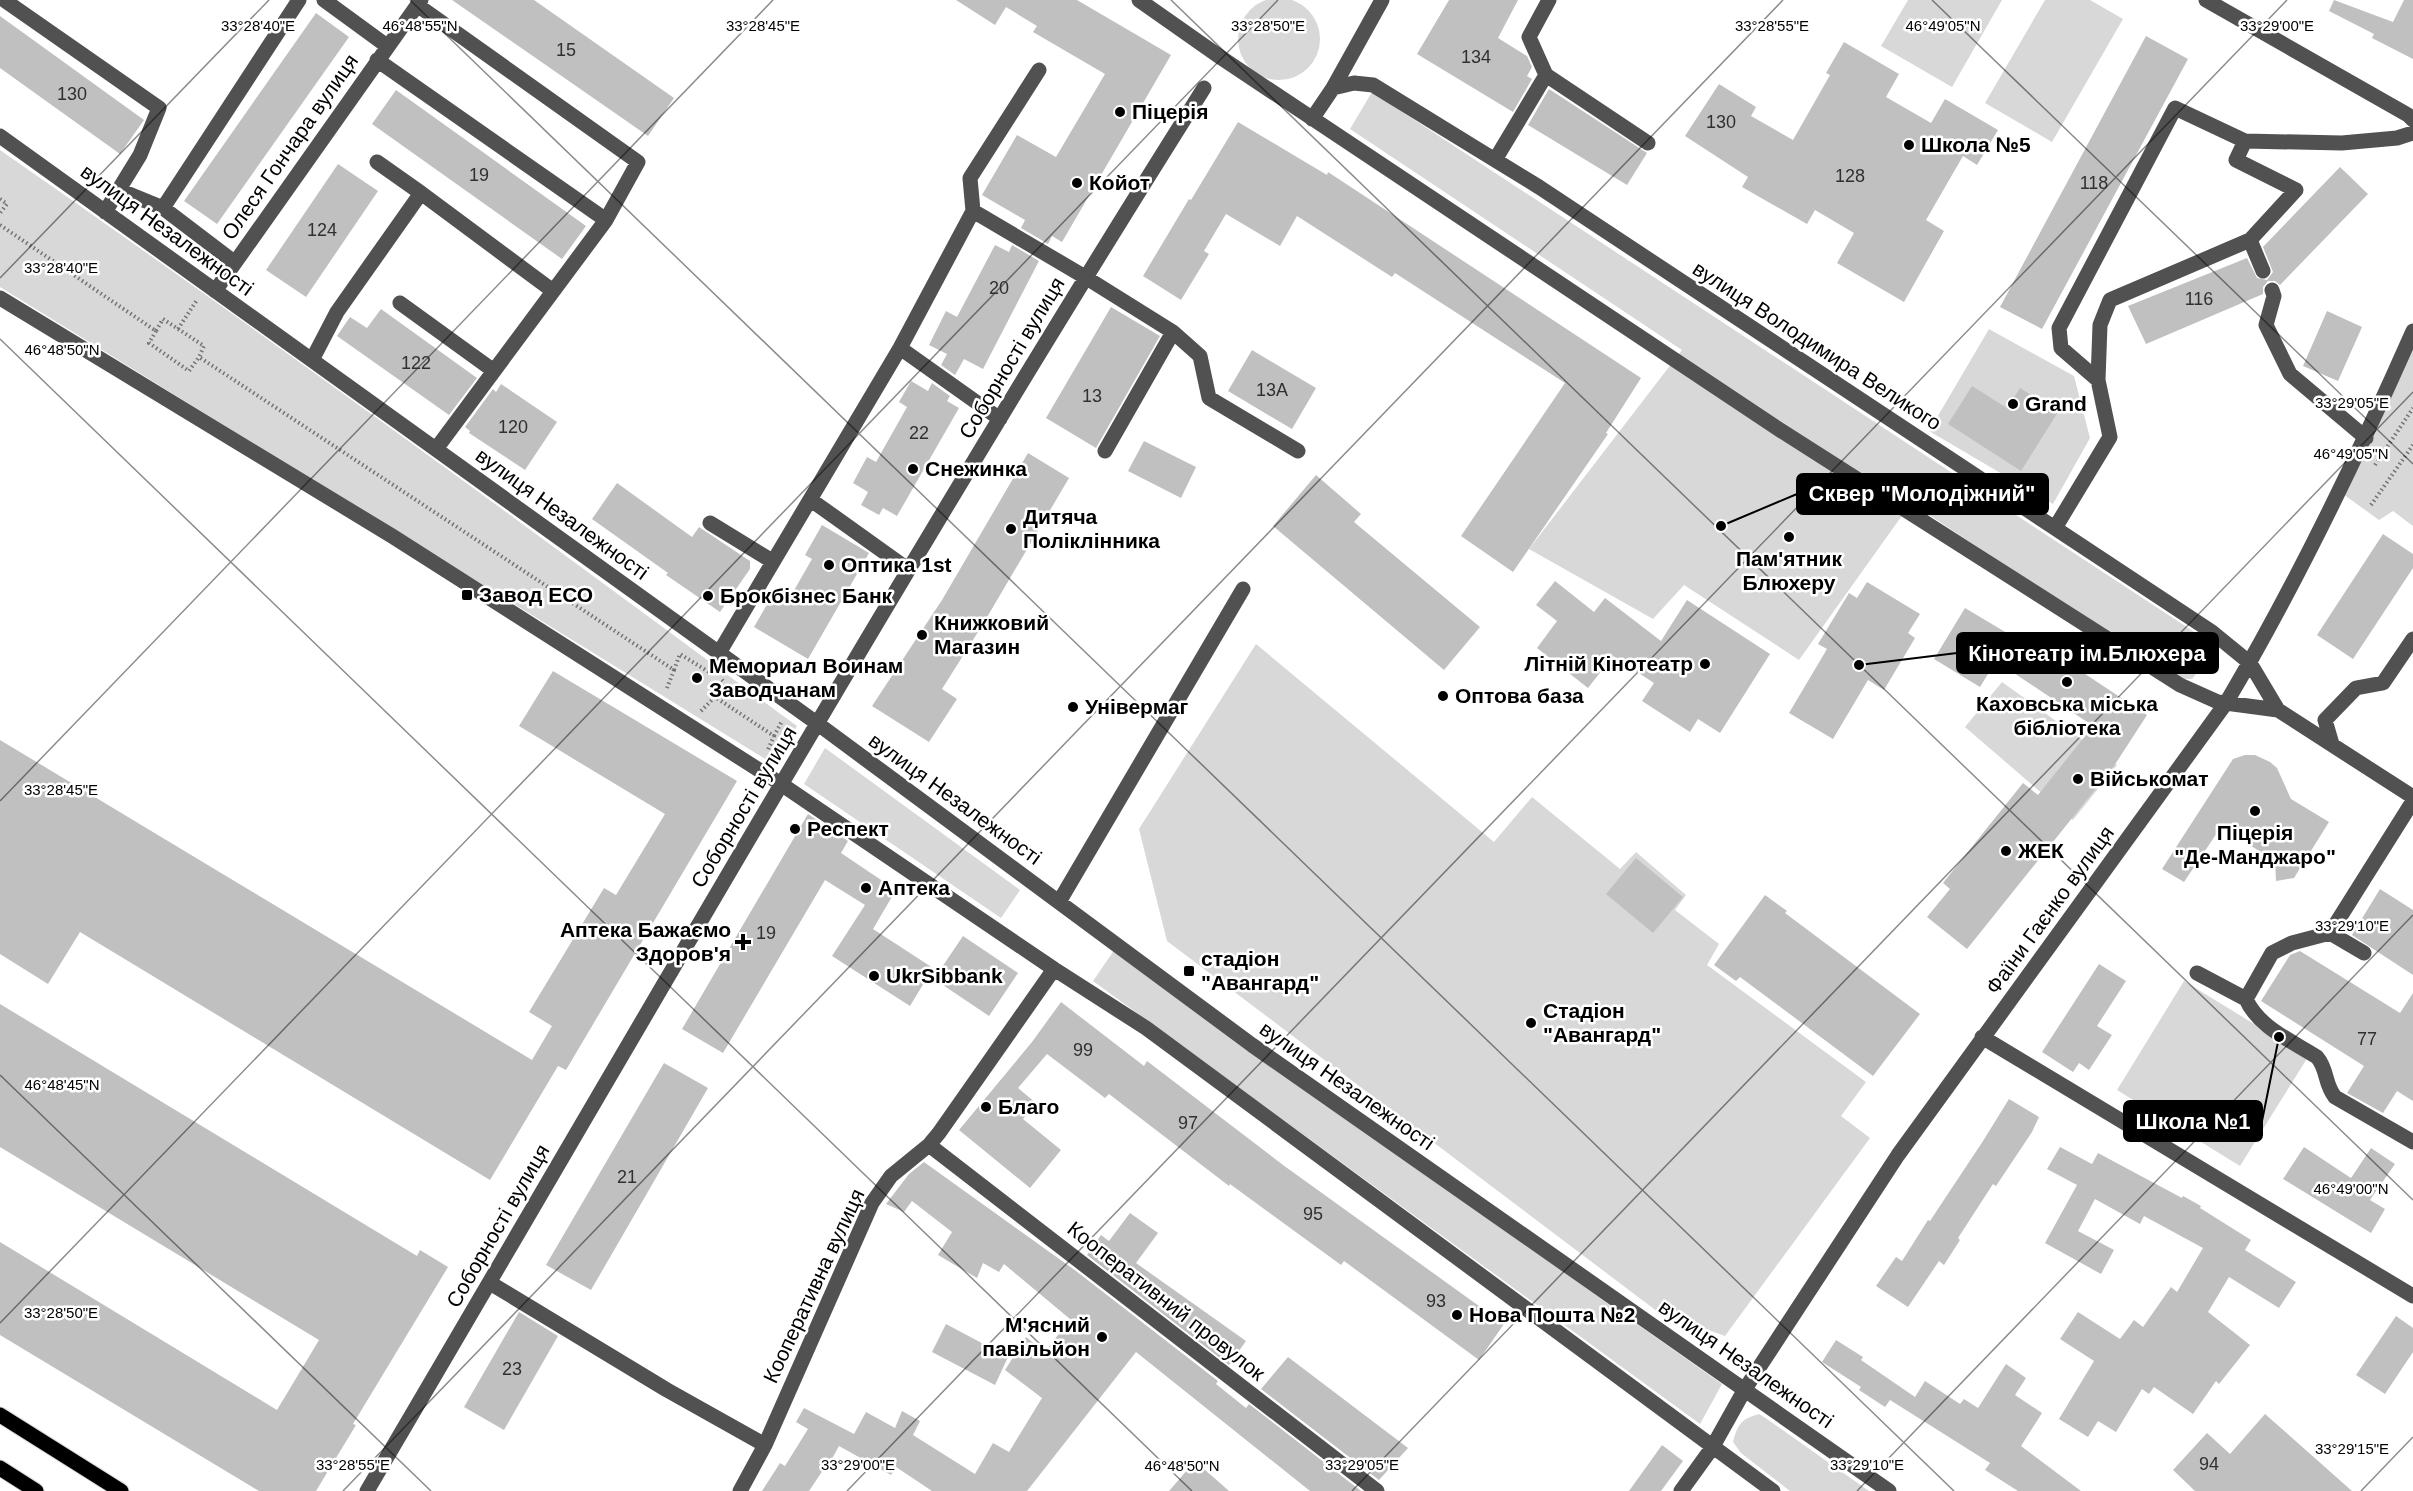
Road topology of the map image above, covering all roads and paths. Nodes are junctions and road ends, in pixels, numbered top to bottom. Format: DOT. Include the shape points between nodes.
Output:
graph roads {
  1 [pos="4,0"];
  2 [pos="298,0"];
  3 [pos="324,0"];
  4 [pos="1139,0"];
  5 [pos="1382,0"];
  6 [pos="1549,0"];
  7 [pos="2206,0"];
  8 [pos="419,3"];
  9 [pos="387,46"];
  10 [pos="377,60"];
  11 [pos="1039,70"];
  12 [pos="1546,75"];
  13 [pos="1204,88"];
  14 [pos="1333,88"];
  15 [pos="1312,119"];
  16 [pos="2413,120"];
  17 [pos="2413,133"];
  18 [pos="0,136"];
  19 [pos="2245,141"];
  20 [pos="1648,142"];
  21 [pos="1496,160"];
  22 [pos="377,162"];
  23 [pos="119,190"];
  24 [pos="421,193"];
  25 [pos="0,199"];
  26 [pos="163,208"];
  27 [pos="973,211"];
  28 [pos="105,212"];
  29 [pos="0,213"];
  30 [pos="606,220"];
  31 [pos="0,225"];
  32 [pos="2250,240"];
  33 [pos="234,262"];
  34 [pos="2264,271"];
  35 [pos="1084,277"];
  36 [pos="211,288"];
  37 [pos="2272,290"];
  38 [pos="553,291"];
  39 [pos="0,298"];
  40 [pos="399,303"];
  41 [pos="178,329"];
  42 [pos="156,331"];
  43 [pos="2413,331"];
  44 [pos="1173,332"];
  45 [pos="900,348"];
  46 [pos="199,357"];
  47 [pos="312,360"];
  48 [pos="494,371"];
  49 [pos="2098,381"];
  50 [pos="2413,408"];
  51 [pos="1000,419"];
  52 [pos="2366,438"];
  53 [pos="2413,445"];
  54 [pos="436,449"];
  55 [pos="1105,451"];
  56 [pos="1298,452"];
  57 [pos="2374,466"];
  58 [pos="811,500"];
  59 [pos="2371,506"];
  60 [pos="710,523"];
  61 [pos="2055,528"];
  62 [pos="772,561"];
  63 [pos="909,570"];
  64 [pos="1243,589"];
  65 [pos="2413,639"];
  66 [pos="719,653"];
  67 [pos="2250,663"];
  68 [pos="674,670"];
  69 [pos="676,694"];
  70 [pos="715,697"];
  71 [pos="2226,703"];
  72 [pos="693,706"];
  73 [pos="2278,710"];
  74 [pos="784,718"];
  75 [pos="818,724"];
  76 [pos="774,736"];
  77 [pos="2331,744"];
  78 [pos="767,752"];
  79 [pos="781,784"];
  80 [pos="2413,797"];
  81 [pos="2413,801"];
  82 [pos="1059,902"];
  83 [pos="2330,933"];
  84 [pos="2364,953"];
  85 [pos="1054,969"];
  86 [pos="2197,972"];
  87 [pos="2246,999"];
  88 [pos="1982,1038"];
  89 [pos="2413,1142"];
  90 [pos="929,1145"];
  91 [pos="490,1283"];
  92 [pos="2413,1296"];
  93 [pos="1745,1389"];
  94 [pos="0,1415"];
  95 [pos="765,1445"];
  96 [pos="1712,1448"];
  97 [pos="0,1468"];
  98 [pos="36,1491"];
  99 [pos="121,1491"];
  100 [pos="367,1491"];
  101 [pos="740,1491"];
  102 [pos="1377,1491"];
  103 [pos="1681,1491"];
  104 [pos="1773,1491"];
  105 [pos="1889,1491"];
  1 -- 23 [label="street" via="159,108 140,155"];
  2 -- 26 [label="street"];
  3 -- 9 [label="street"];
  4 -- 15 [label="street, вулиця Володимира Великого"];
  5 -- 14 [label="street"];
  6 -- 12 [label="street" via="1529,37"];
  7 -- 16 [label="street" via="2350,80"];
  8 -- 9 [label="street, Олеся Гончара вулиця"];
  8 -- 30 [label="street" via="638,162"];
  9 -- 10 [label="street, Олеся Гончара вулиця"];
  10 -- 30 [label="street"];
  10 -- 33 [label="street, Олеся Гончара вулиця"];
  11 -- 27 [label="street" via="970,177"];
  12 -- 20 [label="street"];
  12 -- 21 [label="street"];
  13 -- 35 [label="street, Соборності вулиця"];
  14 -- 15 [label="street"];
  14 -- 21 [label="street, вулиця Володимира Великого" via="1354,83 1373,85"];
  15 -- 71 [label="street, вулиця Володимира Великого" via="1780,430 2180,685"];
  17 -- 19 [label="street" via="2342,143"];
  18 -- 28 [label="street, вулиця Незалежності"];
  19 -- 32 [label="street" via="2235,160 2296,190"];
  19 -- 49 [label="street" via="2175,108 2059,328 2061,348"];
  21 -- 61 [label="street, вулиця Володимира Великого"];
  22 -- 24 [label="street"];
  23 -- 26 [label="street"];
  23 -- 28 [label="street"];
  24 -- 38 [label="street"];
  24 -- 47 [label="street" via="337,312"];
  25 -- 29 [label="path" via="7,204"];
  26 -- 33 [label="street"];
  27 -- 35 [label="street"];
  27 -- 45 [label="street"];
  28 -- 36 [label="street, вулиця Незалежності"];
  30 -- 38 [label="street"];
  31 -- 42 [label="path"];
  32 -- 34 [label="street"];
  32 -- 49 [label="street" via="2110,300 2100,325"];
  33 -- 36 [label="street, Олеся Гончара вулиця"];
  35 -- 44 [label="street"];
  35 -- 51 [label="street, Соборності вулиця"];
  36 -- 41 [label="path"];
  36 -- 47 [label="street, вулиця Незалежності"];
  37 -- 52 [label="street" via="2266,325 2290,374"];
  38 -- 48 [label="street"];
  39 -- 79 [label="street" via="392,536"];
  40 -- 48 [label="street"];
  41 -- 42 [label="path" via="163,319"];
  41 -- 46 [label="path" via="204,346"];
  42 -- 46 [label="path" via="149,343 189,371"];
  43 -- 52 [label="street, Фаїни Гаєнко вулиця"];
  44 -- 55 [label="street"];
  44 -- 56 [label="street" via="1200,357 1209,398"];
  45 -- 51 [label="street"];
  45 -- 58 [label="street"];
  46 -- 68 [label="path"];
  47 -- 54 [label="street, вулиця Незалежності"];
  48 -- 54 [label="street"];
  49 -- 61 [label="street" via="2110,437"];
  50 -- 57 [label="path"];
  51 -- 63 [label="street, Соборності вулиця"];
  52 -- 67 [label="street, Фаїни Гаєнко вулиця"];
  53 -- 59 [label="path"];
  54 -- 66 [label="street, вулиця Незалежності"];
  58 -- 62 [label="street"];
  58 -- 63 [label="street"];
  60 -- 62 [label="street"];
  61 -- 67 [label="street, вулиця Володимира Великого" via="2212,632"];
  62 -- 66 [label="street"];
  63 -- 75 [label="street, Соборності вулиця"];
  64 -- 82 [label="street"];
  65 -- 77 [label="street" via="2383,683 2356,688 2325,720"];
  66 -- 75 [label="street, вулиця Незалежності"];
  67 -- 71 [label="street, Фаїни Гаєнко вулиця"];
  67 -- 73 [label="street, вулиця Володимира Великого"];
  68 -- 69 [label="path" via="667,688"];
  68 -- 70 [label="path" via="680,654 723,681"];
  70 -- 72 [label="path" via="702,712"];
  70 -- 76 [label="path"];
  71 -- 73 [label="street, вулиця Володимира Великого"];
  71 -- 88 [label="street, Фаїни Гаєнко вулиця"];
  73 -- 77 [label="street, вулиця Володимира Великого"];
  74 -- 76 [label="path"];
  75 -- 79 [label="street, Соборності вулиця"];
  75 -- 82 [label="street, вулиця Незалежності"];
  76 -- 78 [label="path"];
  77 -- 80 [label="street, вулиця Володимира Великого"];
  79 -- 85 [label="street"];
  79 -- 91 [label="street, Соборності вулиця"];
  81 -- 83 [label="street"];
  82 -- 93 [label="street, вулиця Незалежності" via="1252,1045"];
  83 -- 84 [label="street"];
  83 -- 87 [label="street" via="2272,953"];
  85 -- 90 [label="street, Кооперативна вулиця"];
  85 -- 96 [label="street" via="1146,1028"];
  86 -- 87 [label="street"];
  87 -- 89 [label="street" via="2262,1022 2317,1057 2324,1065 2328,1088 2335,1097"];
  88 -- 92 [label="street"];
  88 -- 93 [label="street, Фаїни Гаєнко вулиця" via="1898,1155"];
  90 -- 95 [label="street, Кооперативна вулиця" via="891,1176 872,1203"];
  90 -- 102 [label="street, Кооперативний провулок"];
  91 -- 95 [label="street"];
  91 -- 100 [label="street, Соборності вулиця"];
  93 -- 96 [label="street, Фаїни Гаєнко вулиця"];
  93 -- 105 [label="street, вулиця Незалежності"];
  94 -- 99 [label="main road"];
  95 -- 101 [label="street, Кооперативна вулиця"];
  96 -- 103 [label="street, Фаїни Гаєнко вулиця"];
  96 -- 104 [label="street"];
  97 -- 98 [label="main road"];
}
